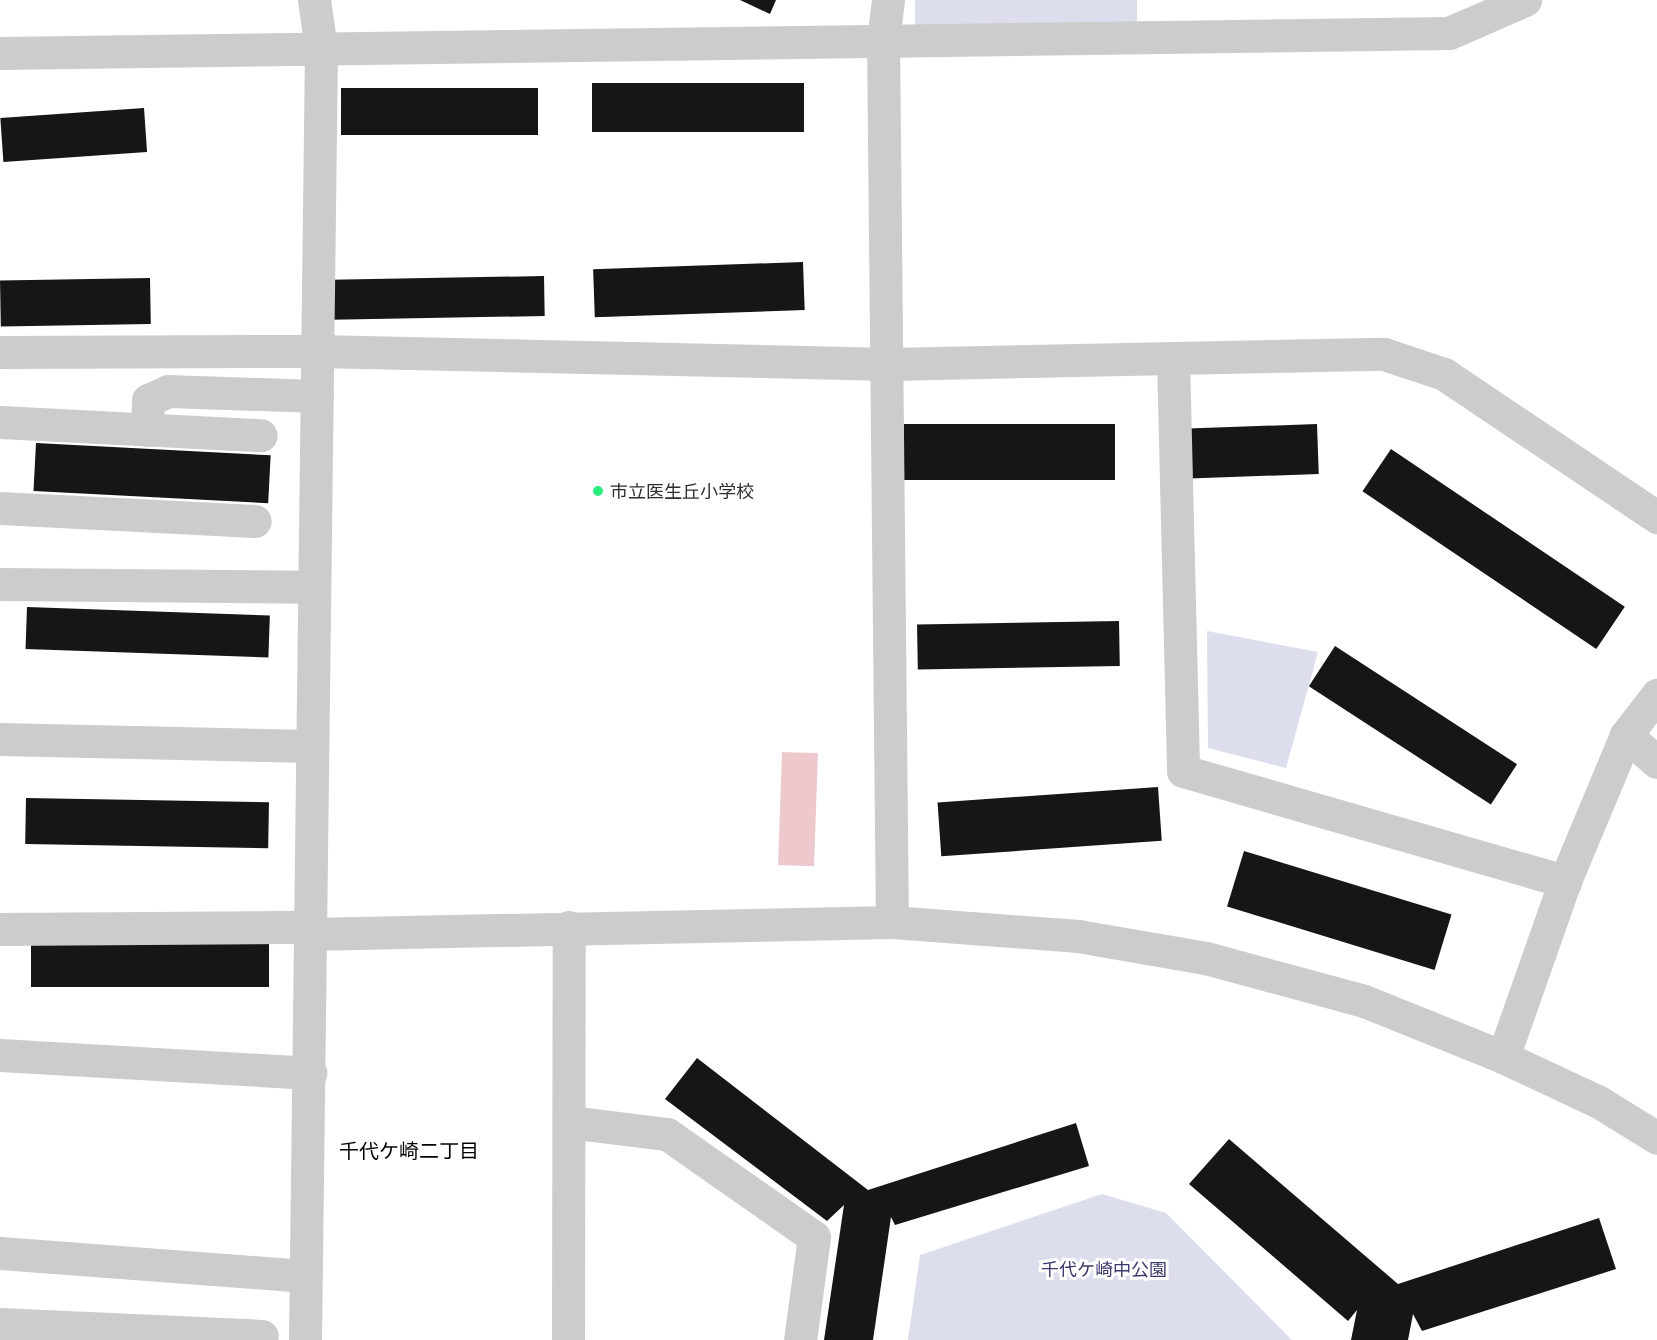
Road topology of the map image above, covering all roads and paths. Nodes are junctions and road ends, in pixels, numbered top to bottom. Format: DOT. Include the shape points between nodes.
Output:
graph roads {
  1 [pos="314,0"];
  2 [pos="888,0"];
  3 [pos="1526,0"];
  4 [pos="883,39"];
  5 [pos="321,49"];
  6 [pos="0,54"];
  7 [pos="318,351"];
  8 [pos="0,352"];
  9 [pos="1173,358"];
  10 [pos="889,364"];
  11 [pos="317,396"];
  12 [pos="0,422"];
  13 [pos="147,430"];
  14 [pos="261,435"];
  15 [pos="0,508"];
  16 [pos="1657,517"];
  17 [pos="255,521"];
  18 [pos="0,584"];
  19 [pos="314,587"];
  20 [pos="1657,695"];
  21 [pos="1626,735"];
  22 [pos="0,739"];
  23 [pos="311,746"];
  24 [pos="1657,762"];
  25 [pos="1564,881"];
  26 [pos="892,922"];
  27 [pos="569,927"];
  28 [pos="0,929"];
  29 [pos="309,931"];
  30 [pos="0,1054"];
  31 [pos="1503,1057"];
  32 [pos="310,1073"];
  33 [pos="569,1122"];
  34 [pos="1657,1138"];
  35 [pos="0,1253"];
  36 [pos="305,1276"];
  37 [pos="0,1324"];
  38 [pos="43,1333"];
  39 [pos="262,1336"];
  40 [pos="305,1340"];
  41 [pos="568,1340"];
  42 [pos="800,1340"];
  1 -- 5 [label="street"];
  2 -- 4 [label="street"];
  3 -- 4 [label="street" via="1449,33"];
  4 -- 5 [label="street"];
  4 -- 10 [label="street"];
  5 -- 6 [label="street"];
  5 -- 7 [label="street"];
  7 -- 8 [label="street"];
  7 -- 10 [label="street"];
  7 -- 11 [label="street"];
  9 -- 10 [label="street"];
  9 -- 16 [label="street" via="1384,354 1444,374"];
  9 -- 25 [label="street" via="1183,771"];
  10 -- 26 [label="street"];
  11 -- 13 [label="street" via="168,392 148,400"];
  11 -- 19 [label="street"];
  12 -- 13 [label="street"];
  13 -- 14 [label="street"];
  15 -- 17 [label="street"];
  18 -- 19 [label="street"];
  19 -- 23 [label="street"];
  20 -- 21 [label="street"];
  21 -- 24 [label="street"];
  21 -- 25 [label="street"];
  22 -- 23 [label="street"];
  23 -- 29 [label="street"];
  25 -- 31 [label="street"];
  26 -- 27 [label="street"];
  26 -- 31 [label="street" via="1078,936 1206,958 1364,1001"];
  27 -- 29 [label="street"];
  27 -- 33 [label="street"];
  28 -- 29 [label="street"];
  29 -- 32 [label="street"];
  30 -- 32 [label="street"];
  31 -- 34 [label="street" via="1599,1102"];
  32 -- 36 [label="street"];
  33 -- 41 [label="street"];
  33 -- 42 [label="street" via="667,1134 814,1237"];
  35 -- 36 [label="street"];
  36 -- 40 [label="street"];
  37 -- 38 [label="street"];
  38 -- 39 [label="street"];
}
